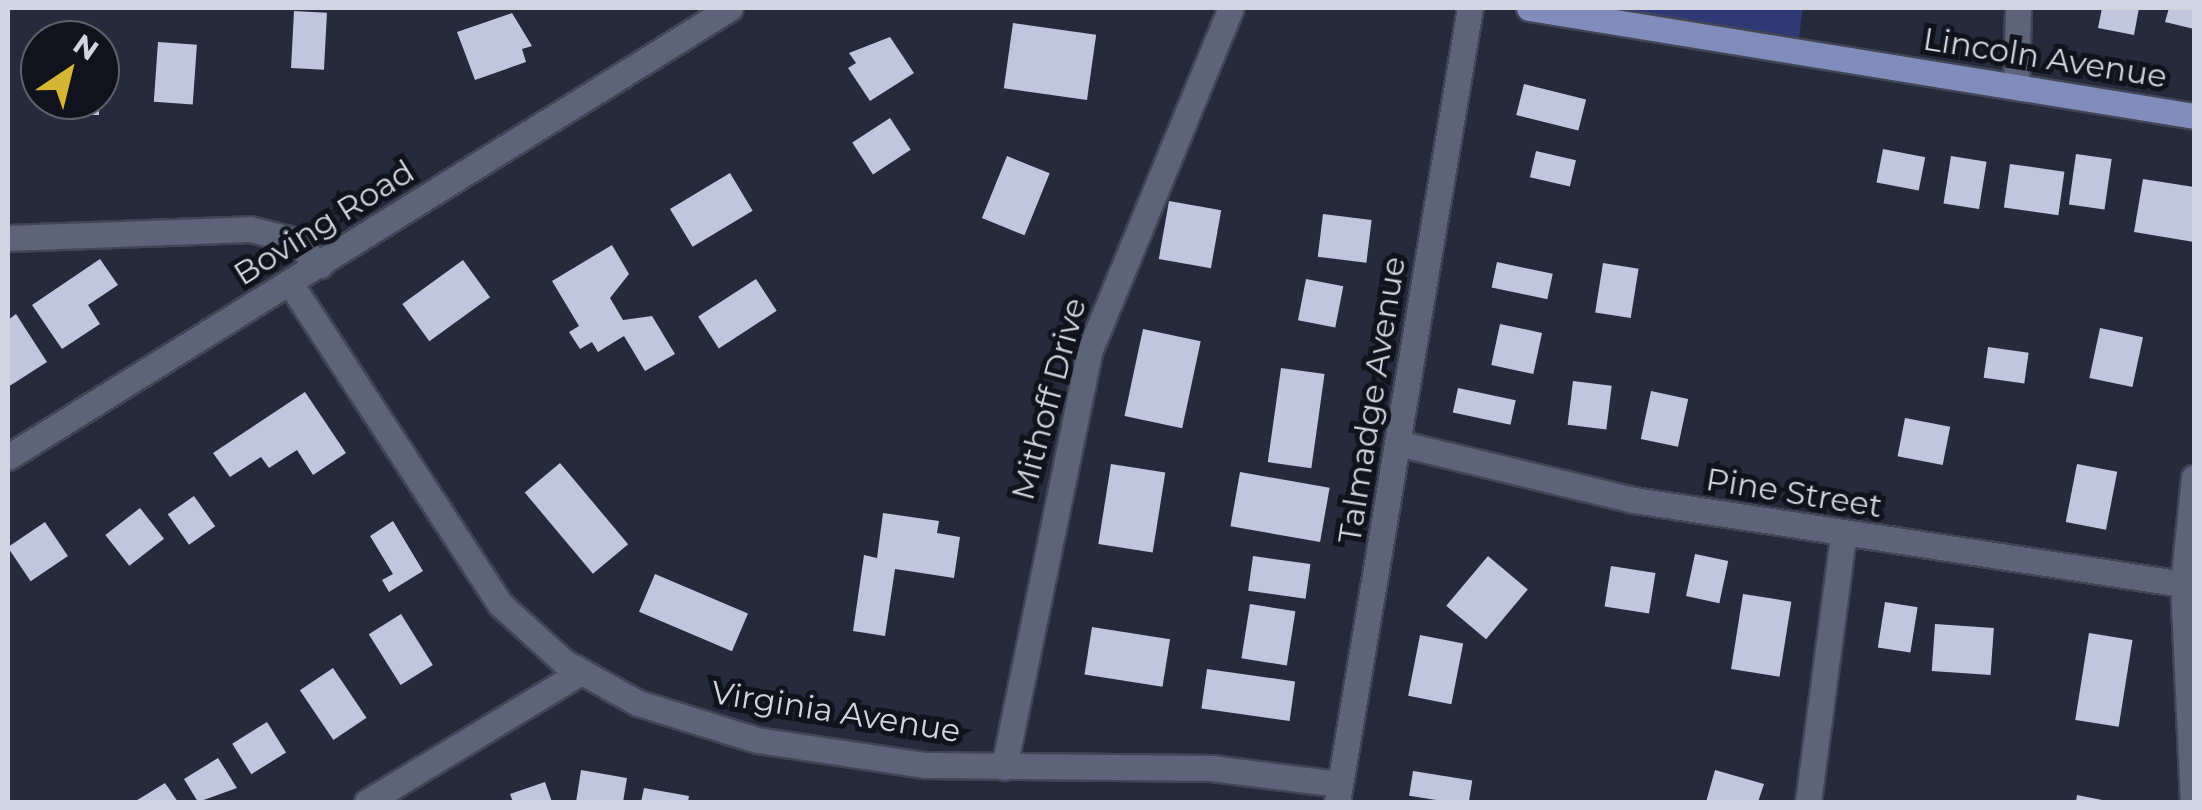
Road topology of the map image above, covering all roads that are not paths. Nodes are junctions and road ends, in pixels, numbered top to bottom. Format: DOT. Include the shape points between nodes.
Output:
graph roads {
  1 [pos="687,8"];
  2 [pos="730,8"];
  3 [pos="1231,8"];
  4 [pos="1470,8"];
  5 [pos="1529,8"];
  6 [pos="2018,8"];
  7 [pos="673,43"];
  8 [pos="2016,87"];
  9 [pos="2194,116"];
  10 [pos="8,238"];
  11 [pos="320,265"];
  12 [pos="290,284"];
  13 [pos="1398,442"];
  14 [pos="8,457"];
  15 [pos="2194,478"];
  16 [pos="1843,535"];
  17 [pos="2184,584"];
  18 [pos="581,672"];
  19 [pos="1004,767"];
  20 [pos="1339,793"];
  21 [pos="367,802"];
  22 [pos="1808,802"];
  23 [pos="2193,802"];
  1 -- 7 [label="street"];
  2 -- 7 [label="street, Boving Road"];
  3 -- 19 [label="street, Mithoff Drive" via="1090,352"];
  4 -- 13 [label="street, Talmadge Avenue"];
  5 -- 8 [label="main road, Lincoln Avenue"];
  6 -- 8 [label="street"];
  7 -- 11 [label="street, Boving Road"];
  8 -- 9 [label="main road, Lincoln Avenue"];
  10 -- 11 [label="street" via="250,229 293,240"];
  11 -- 12 [label="street, Boving Road"];
  12 -- 14 [label="street, Boving Road"];
  12 -- 18 [label="street, Virginia Avenue" via="501,605"];
  13 -- 16 [label="street, Pine Street" via="1634,500"];
  13 -- 20 [label="street, Talmadge Avenue"];
  15 -- 17 [label="street"];
  16 -- 17 [label="street, Pine Street"];
  16 -- 22 [label="street"];
  17 -- 23 [label="street"];
  18 -- 19 [label="street, Virginia Avenue" via="651,708 743,737"];
  18 -- 21 [label="street"];
  19 -- 20 [label="street, Virginia Avenue" via="1211,768"];
}
